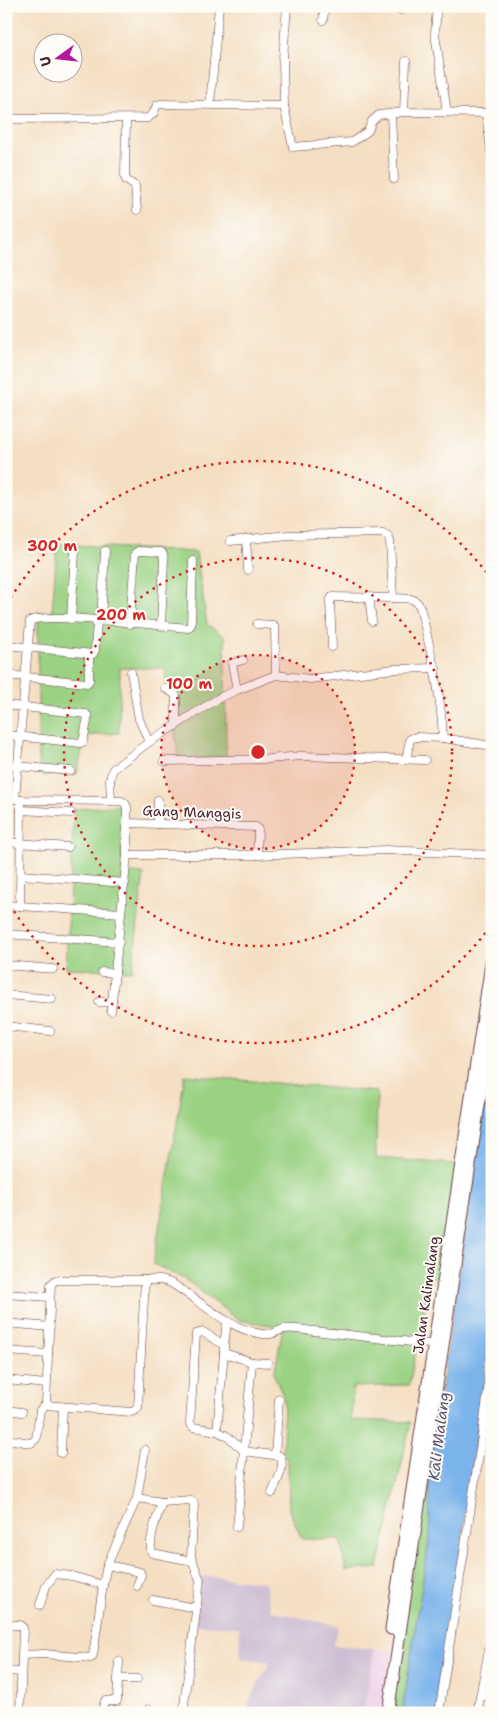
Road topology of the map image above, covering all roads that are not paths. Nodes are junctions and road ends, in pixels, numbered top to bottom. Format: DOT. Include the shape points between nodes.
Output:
graph roads {
  1 [pos="219,6"];
  2 [pos="287,6"];
  3 [pos="325,6"];
  4 [pos="437,6"];
  5 [pos="323,20"];
  6 [pos="406,61"];
  7 [pos="210,104"];
  8 [pos="284,106"];
  9 [pos="404,112"];
  10 [pos="447,112"];
  11 [pos="489,113"];
  12 [pos="391,114"];
  13 [pos="6,119"];
  14 [pos="126,119"];
  15 [pos="492,158"];
  16 [pos="394,179"];
  17 [pos="137,210"];
  18 [pos="246,539"];
  19 [pos="230,541"];
  20 [pos="105,551"];
  21 [pos="75,552"];
  22 [pos="193,560"];
  23 [pos="248,570"];
  24 [pos="368,596"];
  25 [pos="394,598"];
  26 [pos="71,618"];
  27 [pos="99,621"];
  28 [pos="372,622"];
  29 [pos="130,624"];
  30 [pos="256,624"];
  31 [pos="161,626"];
  32 [pos="6,644"];
  33 [pos="27,646"];
  34 [pos="332,647"];
  35 [pos="89,655"];
  36 [pos="243,660"];
  37 [pos="436,668"];
  38 [pos="131,672"];
  39 [pos="6,675"];
  40 [pos="276,675"];
  41 [pos="25,676"];
  42 [pos="165,688"];
  43 [pos="237,690"];
  44 [pos="6,705"];
  45 [pos="22,706"];
  46 [pos="176,726"];
  47 [pos="6,735"];
  48 [pos="20,736"];
  49 [pos="443,738"];
  50 [pos="149,742"];
  51 [pos="492,746"];
  52 [pos="406,760"];
  53 [pos="425,760"];
  54 [pos="164,761"];
  55 [pos="6,765"];
  56 [pos="18,766"];
  57 [pos="71,771"];
  58 [pos="6,798"];
  59 [pos="18,799"];
  60 [pos="158,800"];
  61 [pos="111,801"];
  62 [pos="21,810"];
  63 [pos="71,813"];
  64 [pos="128,823"];
  65 [pos="158,824"];
  66 [pos="6,842"];
  67 [pos="20,843"];
  68 [pos="68,847"];
  69 [pos="127,855"];
  70 [pos="492,855"];
  71 [pos="257,856"];
  72 [pos="21,875"];
  73 [pos="125,883"];
  74 [pos="7,905"];
  75 [pos="20,906"];
  76 [pos="121,913"];
  77 [pos="6,919"];
  78 [pos="6,934"];
  79 [pos="119,942"];
  80 [pos="492,957"];
  81 [pos="6,965"];
  82 [pos="53,969"];
  83 [pos="102,972"];
  84 [pos="115,973"];
  85 [pos="6,995"];
  86 [pos="52,999"];
  87 [pos="99,1002"];
  88 [pos="492,1018"];
  89 [pos="6,1026"];
  90 [pos="50,1030"];
  91 [pos="145,1280"];
  92 [pos="6,1294"];
  93 [pos="49,1297"];
  94 [pos="228,1322"];
  95 [pos="6,1323"];
  96 [pos="50,1327"];
  97 [pos="438,1345"];
  98 [pos="224,1349"];
  99 [pos="6,1351"];
  100 [pos="48,1354"];
  101 [pos="492,1361"];
  102 [pos="252,1362"];
  103 [pos="268,1363"];
  104 [pos="6,1380"];
  105 [pos="46,1384"];
  106 [pos="280,1399"];
  107 [pos="46,1405"];
  108 [pos="63,1407"];
  109 [pos="6,1410"];
  110 [pos="22,1412"];
  111 [pos="217,1431"];
  112 [pos="6,1439"];
  113 [pos="145,1450"];
  114 [pos="244,1451"];
  115 [pos="60,1453"];
  116 [pos="275,1455"];
  117 [pos="272,1493"];
  118 [pos="137,1498"];
  119 [pos="162,1502"];
  120 [pos="237,1527"];
  121 [pos="192,1561"];
  122 [pos="107,1565"];
  123 [pos="103,1585"];
  124 [pos="137,1586"];
  125 [pos="153,1600"];
  126 [pos="40,1605"];
  127 [pos="196,1608"];
  128 [pos="6,1625"];
  129 [pos="492,1632"];
  130 [pos="22,1655"];
  131 [pos="119,1661"];
  132 [pos="6,1670"];
  133 [pos="21,1672"];
  134 [pos="118,1678"];
  135 [pos="137,1679"];
  136 [pos="480,1696"];
  137 [pos="492,1697"];
  138 [pos="20,1713"];
  139 [pos="101,1713"];
  140 [pos="183,1713"];
  141 [pos="388,1713"];
  142 [pos="439,1713"];
  143 [pos="478,1713"];
  1 -- 7 [label="street"];
  2 -- 8 [label="street"];
  3 -- 5 [label="street"];
  4 -- 10 [label="street" via="435,34"];
  6 -- 9 [label="street"];
  7 -- 8 [label="street"];
  7 -- 14 [label="street" via="160,104 148,118"];
  8 -- 12 [label="street" via="294,148 352,142 368,131 374,117"];
  9 -- 10 [label="street"];
  9 -- 12 [label="street"];
  10 -- 11 [label="street"];
  11 -- 15 [label="street"];
  12 -- 16 [label="street"];
  13 -- 14 [label="street"];
  14 -- 17 [label="street" via="125,175 126,180 135,186"];
  18 -- 19 [label="street"];
  18 -- 23 [label="street"];
  18 -- 25 [label="street" via="383,533 389,537"];
  20 -- 27 [label="street"];
  21 -- 26 [label="street"];
  22 -- 31 [label="street" via="191,625 188,628"];
  24 -- 25 [label="street"];
  24 -- 28 [label="street"];
  24 -- 34 [label="street" via="334,596 330,599"];
  25 -- 37 [label="street" via="413,599 418,603"];
  26 -- 27 [label="street"];
  26 -- 33 [label="street" via="31,620"];
  27 -- 29 [label="street"];
  27 -- 35 [label="street" via="95,652"];
  29 -- 31 [label="street"];
  29 -- 31 [label="street" via="135,553 161,552 164,560"];
  30 -- 40 [label="street" via="273,625 275,628"];
  32 -- 33 [label="street"];
  33 -- 35 [label="street"];
  33 -- 41 [label="street"];
  35 -- 41 [label="street" via="87,683"];
  36 -- 43 [label="street" via="232,663"];
  37 -- 40 [label="street" via="394,669 310,680"];
  37 -- 49 [label="street"];
  38 -- 50 [label="street" via="139,719"];
  39 -- 41 [label="street"];
  40 -- 43 [label="street"];
  41 -- 45 [label="street"];
  42 -- 46 [label="street" via="176,695"];
  43 -- 46 [label="street"];
  44 -- 45 [label="street"];
  45 -- 48 [label="street"];
  45 -- 48 [label="street" via="86,714 88,717 82,743"];
  46 -- 50 [label="street"];
  47 -- 48 [label="street"];
  48 -- 56 [label="street"];
  49 -- 51 [label="street"];
  49 -- 52 [label="street" via="410,739"];
  50 -- 61 [label="street" via="114,769 110,779"];
  52 -- 53 [label="street"];
  52 -- 54 [label="street" via="300,756"];
  55 -- 56 [label="street"];
  56 -- 57 [label="street"];
  56 -- 59 [label="street"];
  58 -- 59 [label="street"];
  59 -- 61 [label="street"];
  59 -- 62 [label="street"];
  60 -- 65 [label="street"];
  61 -- 64 [label="street" via="125,803"];
  62 -- 63 [label="street"];
  62 -- 67 [label="street"];
  64 -- 65 [label="street, Gang Manggis"];
  64 -- 69 [label="street"];
  65 -- 71 [label="street, Gang Manggis" via="256,827"];
  66 -- 67 [label="street"];
  67 -- 68 [label="street"];
  67 -- 72 [label="street"];
  69 -- 71 [label="street"];
  69 -- 73 [label="street"];
  70 -- 71 [label="street" via="386,850"];
  72 -- 73 [label="street"];
  72 -- 75 [label="street"];
  73 -- 76 [label="street"];
  74 -- 75 [label="street"];
  74 -- 77 [label="street"];
  75 -- 76 [label="street"];
  76 -- 79 [label="street"];
  78 -- 79 [label="street"];
  79 -- 84 [label="street"];
  80 -- 97 [label="main road, Jalan Kalimalang"];
  81 -- 82 [label="street"];
  83 -- 84 [label="street"];
  84 -- 87 [label="street" via="112,1007"];
  85 -- 86 [label="street"];
  88 -- 97 [label="main road, Jalan Kalimalang"];
  89 -- 90 [label="street"];
  91 -- 93 [label="street" via="56,1280 51,1283"];
  91 -- 94 [label="street" via="171,1283"];
  91 -- 108 [label="street" via="138,1407 131,1412"];
  92 -- 93 [label="street"];
  93 -- 96 [label="street"];
  94 -- 97 [label="street" via="249,1332 270,1335 285,1328"];
  94 -- 98 [label="street"];
  95 -- 96 [label="street"];
  96 -- 100 [label="street"];
  97 -- 141 [label="main road, Jalan Kalimalang" via="395,1630"];
  98 -- 102 [label="street"];
  98 -- 111 [label="street"];
  98 -- 111 [label="street" via="203,1332 196,1334 190,1422 193,1427"];
  99 -- 100 [label="street"];
  100 -- 105 [label="street"];
  101 -- 142 [label="street"];
  102 -- 103 [label="street"];
  102 -- 114 [label="street"];
  104 -- 105 [label="street"];
  105 -- 107 [label="street"];
  106 -- 116 [label="street"];
  107 -- 108 [label="street"];
  107 -- 112 [label="street" via="40,1410 36,1440"];
  108 -- 115 [label="street"];
  109 -- 110 [label="street"];
  111 -- 114 [label="street"];
  113 -- 118 [label="street"];
  114 -- 116 [label="street"];
  114 -- 120 [label="street"];
  116 -- 117 [label="street" via="280,1456 282,1463"];
  118 -- 119 [label="street"];
  118 -- 122 [label="street"];
  119 -- 121 [label="street" via="192,1500"];
  119 -- 121 [label="street" via="150,1548 152,1552"];
  121 -- 127 [label="street" via="200,1580"];
  122 -- 123 [label="street"];
  122 -- 124 [label="street" via="140,1572"];
  123 -- 126 [label="street" via="55,1574 46,1586"];
  123 -- 130 [label="street" via="91,1658"];
  125 -- 127 [label="street"];
  127 -- 140 [label="street"];
  128 -- 130 [label="street" via="23,1627"];
  129 -- 136 [label="street"];
  130 -- 133 [label="street"];
  131 -- 134 [label="street"];
  132 -- 133 [label="street"];
  133 -- 138 [label="street"];
  134 -- 135 [label="street"];
  134 -- 139 [label="street" via="117,1701 105,1701"];
  136 -- 137 [label="street"];
  136 -- 143 [label="street"];
}
